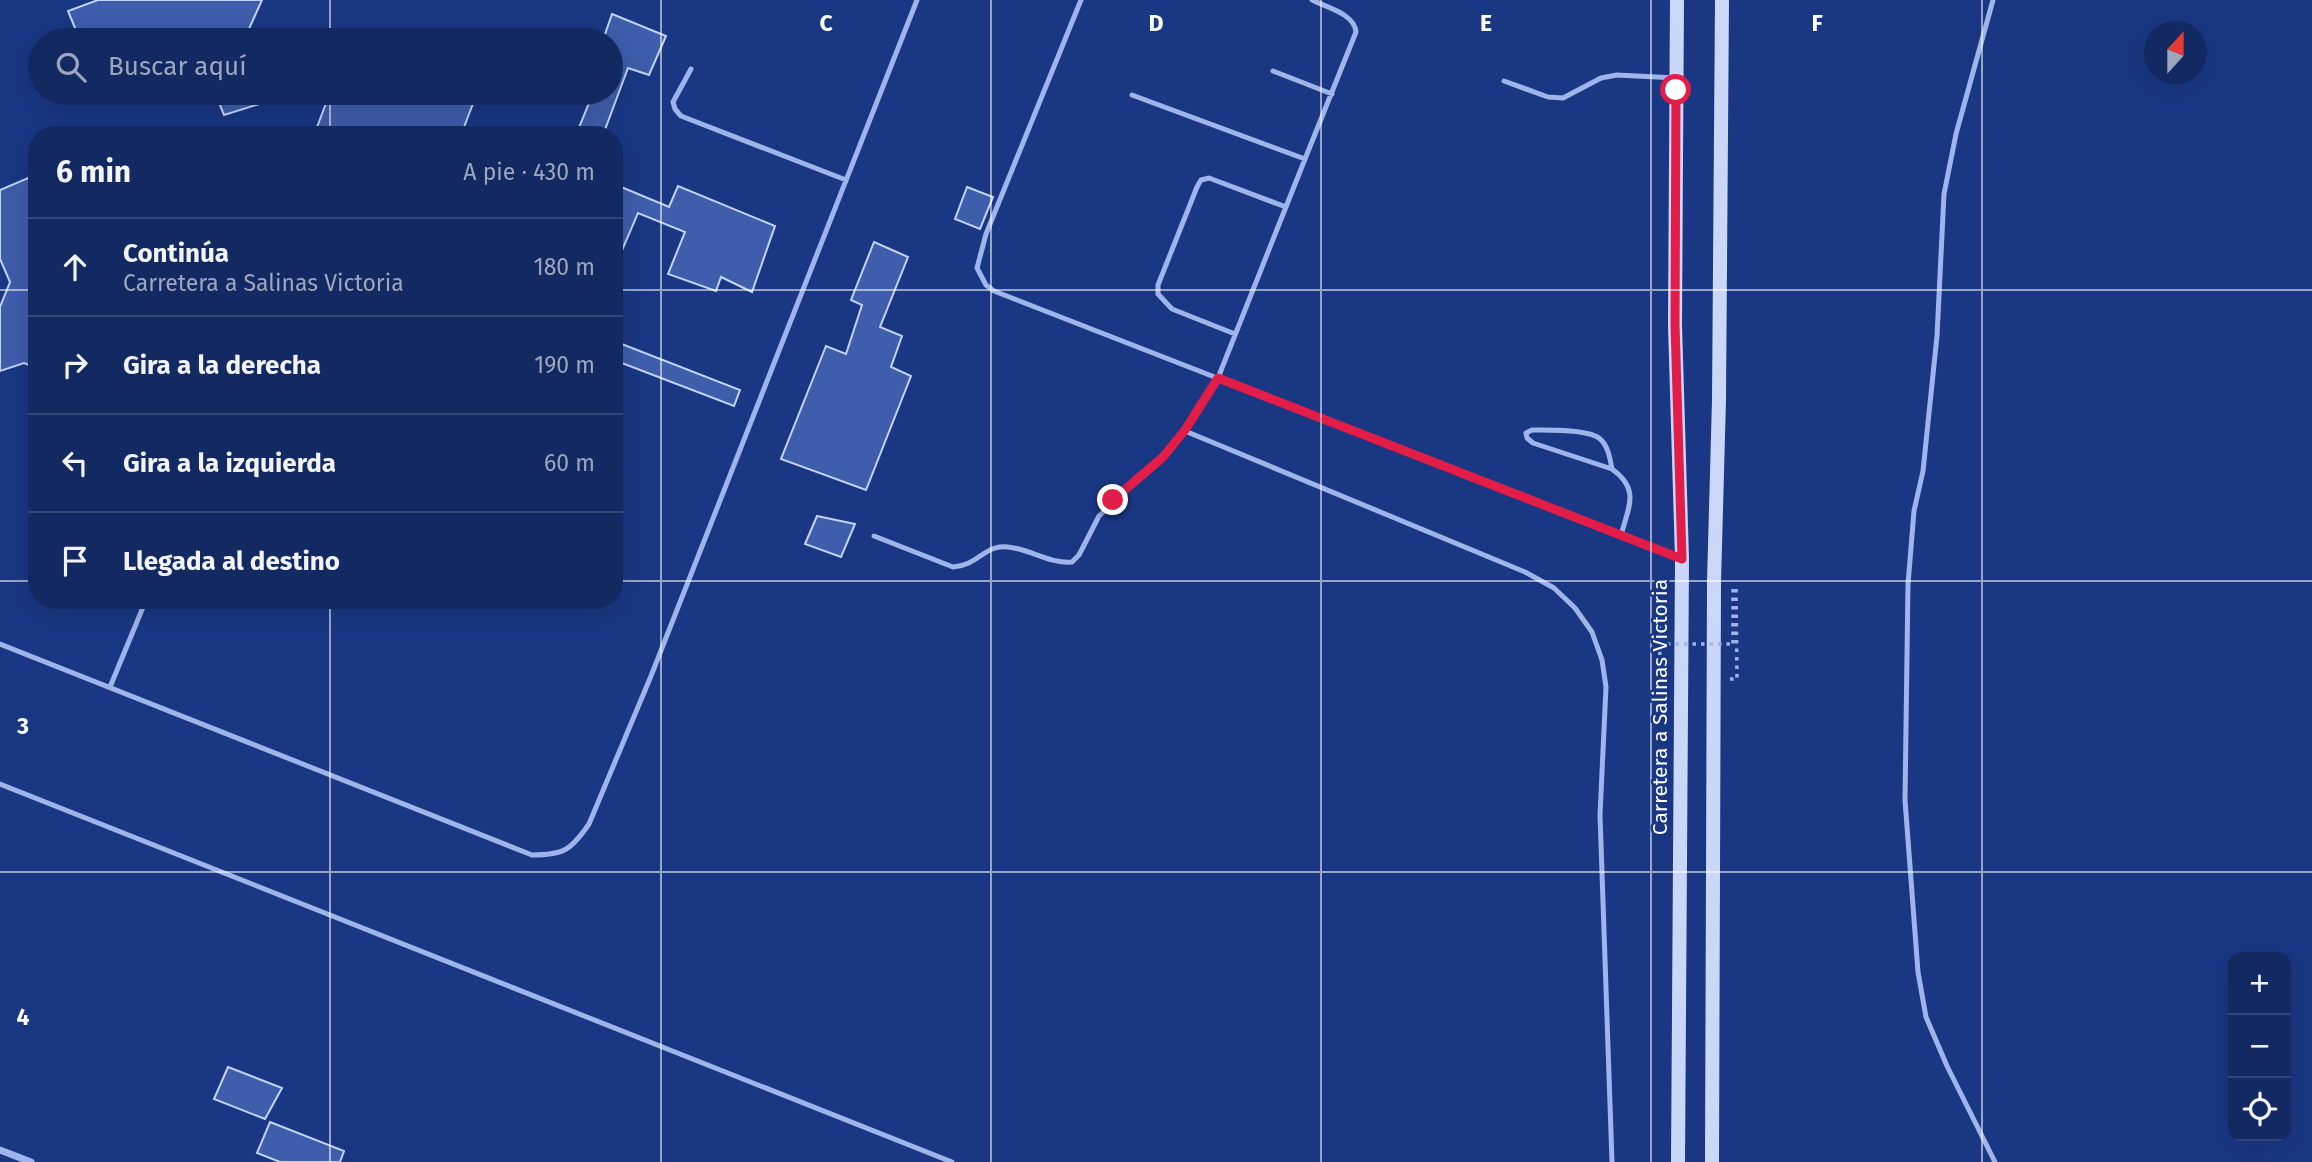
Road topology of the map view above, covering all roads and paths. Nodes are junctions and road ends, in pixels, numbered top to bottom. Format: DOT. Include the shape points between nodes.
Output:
graph roads {
  1 [pos="918,0"];
  2 [pos="1081,0"];
  3 [pos="1312,0"];
  4 [pos="1677,0"];
  5 [pos="1722,0"];
  6 [pos="1993,0"];
  7 [pos="691,69"];
  8 [pos="1273,71"];
  9 [pos="1676,78"];
  10 [pos="1504,81"];
  11 [pos="1132,94"];
  12 [pos="1332,94"];
  13 [pos="1306,159"];
  14 [pos="846,180"];
  15 [pos="1286,207"];
  16 [pos="1235,334"];
  17 [pos="1218,378"];
  18 [pos="1185,430"];
  19 [pos="1612,469"];
  20 [pos="874,536"];
  21 [pos="1622,536"];
  22 [pos="1682,559"];
  23 [pos="1658,603"];
  24 [pos="141,609"];
  25 [pos="0,644"];
  26 [pos="1667,657"];
  27 [pos="1714,679"];
  28 [pos="1667,683"];
  29 [pos="110,687"];
  30 [pos="0,784"];
  31 [pos="0,1150"];
  32 [pos="31,1162"];
  33 [pos="952,1162"];
  34 [pos="1612,1162"];
  35 [pos="1678,1162"];
  36 [pos="1712,1162"];
  37 [pos="1995,1162"];
  1 -- 14 [label="lane"];
  2 -- 17 [label="lane" via="986,234 978,273 994,290"];
  3 -- 12 [label="lane" via="1356,25"];
  4 -- 9 [label="main road, Carretera a Salinas Victoria"];
  5 -- 27 [label="main road"];
  6 -- 37 [label="lane" via="1944,194 1937,337 1908,584 1905,800 1918,972 1926,1017"];
  7 -- 14 [label="lane" via="673,102 681,116"];
  8 -- 12 [label="lane"];
  9 -- 10 [label="lane" via="1617,75 1601,78 1563,98"];
  9 -- 22 [label="main road, Carretera a Salinas Victoria" via="1675,324"];
  11 -- 13 [label="lane"];
  12 -- 13 [label="lane"];
  13 -- 15 [label="lane"];
  14 -- 29 [label="lane" via="652,676 589,824 566,851 532,855"];
  15 -- 16 [label="lane"];
  15 -- 16 [label="lane" via="1209,178 1197,187 1158,294 1172,309"];
  16 -- 17 [label="lane"];
  17 -- 18 [label="lane"];
  17 -- 21 [label="lane"];
  18 -- 20 [label="lane" via="1163,457 1099,516 1072,562 1008,547 991,548 967,566 953,567"];
  18 -- 34 [label="lane" via="1525,572 1554,588 1592,632 1606,687 1600,815"];
  19 -- 19 [label="lane" via="1533,443 1526,433 1532,429 1590,434 1604,444"];
  19 -- 21 [label="lane" via="1628,484 1631,497"];
  21 -- 22 [label="lane"];
  22 -- 35 [label="main road, Carretera a Salinas Victoria"];
  23 -- 28 [label="path" via="1660,683"];
  24 -- 29 [label="lane"];
  25 -- 29 [label="lane"];
  26 -- 27 [label="path, bridge" via="1667,644 1733,643 1736,588 1737,679"];
  27 -- 36 [label="main road"];
  30 -- 33 [label="lane"];
  31 -- 32 [label="street"];
}
